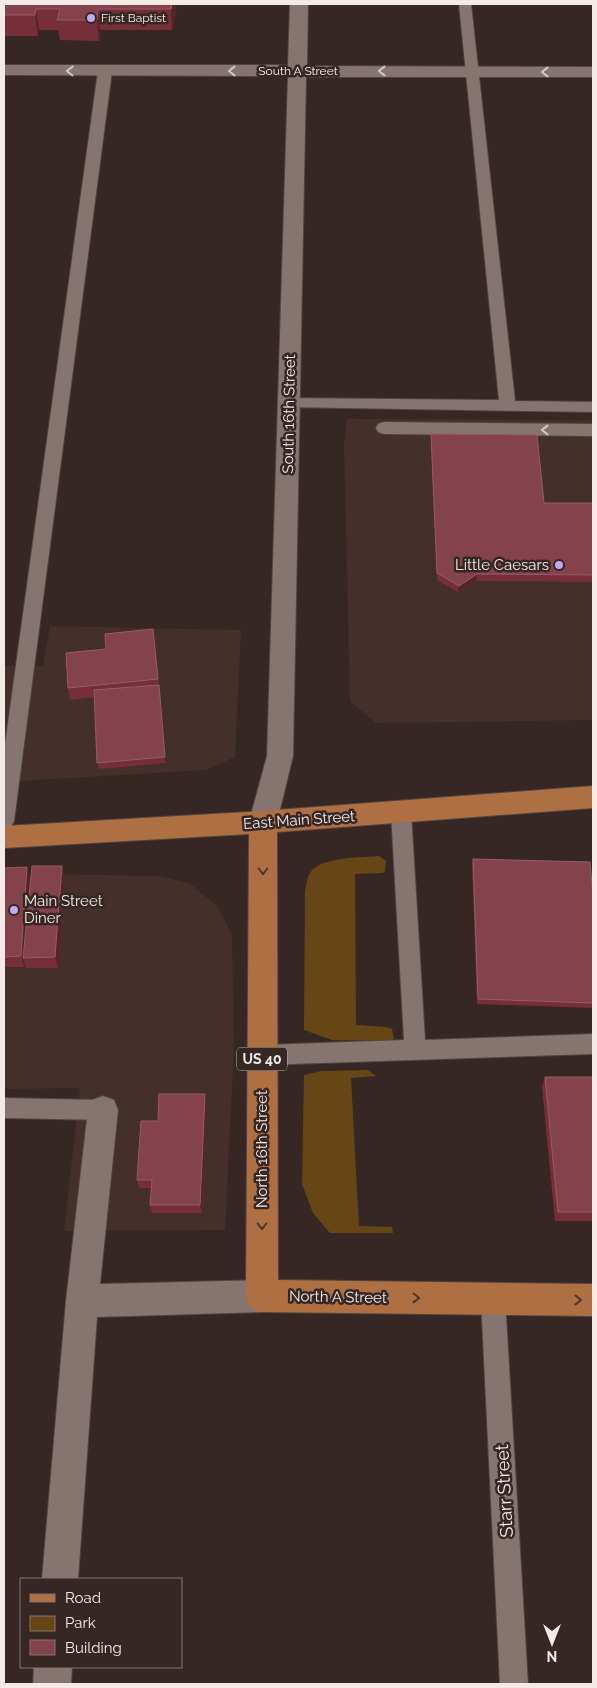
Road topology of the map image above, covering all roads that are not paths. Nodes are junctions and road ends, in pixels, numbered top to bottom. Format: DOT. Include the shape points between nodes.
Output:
graph roads {
  1 [pos="299,4"];
  2 [pos="465,4"];
  3 [pos="4,70"];
  4 [pos="298,70"];
  5 [pos="105,71"];
  6 [pos="472,71"];
  7 [pos="593,72"];
  8 [pos="289,403"];
  9 [pos="508,406"];
  10 [pos="593,407"];
  11 [pos="384,428"];
  12 [pos="593,430"];
  13 [pos="593,798"];
  14 [pos="401,812"];
  15 [pos="4,821"];
  16 [pos="263,822"];
  17 [pos="4,837"];
  18 [pos="593,1044"];
  19 [pos="415,1049"];
  20 [pos="262,1055"];
  21 [pos="4,1108"];
  22 [pos="103,1110"];
  23 [pos="262,1296"];
  24 [pos="493,1299"];
  25 [pos="593,1300"];
  26 [pos="82,1301"];
  27 [pos="60,1578"];
  28 [pos="53,1668"];
  29 [pos="52,1684"];
  30 [pos="514,1684"];
  1 -- 4 [label="street, South 16th Street"];
  2 -- 6 [label="lane"];
  5 -- 3 [label="street, South A Street, one-way"];
  4 -- 5 [label="street, South A Street, one-way"];
  6 -- 4 [label="street, South A Street, one-way"];
  4 -- 8 [label="street, South 16th Street"];
  5 -- 15 [label="lane"];
  7 -- 6 [label="street, South A Street, one-way"];
  6 -- 9 [label="lane"];
  8 -- 9 [label="lane"];
  8 -- 16 [label="street, South 16th Street" via="280,756"];
  9 -- 10 [label="lane"];
  12 -- 11 [label="lane, one-way"];
  13 -- 14 [label="main road, East Main Street"];
  14 -- 16 [label="main road, East Main Street"];
  14 -- 19 [label="lane"];
  16 -- 17 [label="main road, East Main Street"];
  16 -- 20 [label="main road, North 16th Street / US 40, one-way"];
  18 -- 19 [label="lane"];
  19 -- 20 [label="lane"];
  20 -- 23 [label="main road, North 16th Street / US 40, one-way"];
  21 -- 22 [label="lane"];
  22 -- 26 [label="street"];
  23 -- 24 [label="main road, North A Street, one-way"];
  23 -- 26 [label="street, North A Street"];
  24 -- 25 [label="main road, North A Street, one-way"];
  24 -- 30 [label="lane, Starr Street"];
  26 -- 27 [label="street"];
  28 -- 29 [label="street"];
}
